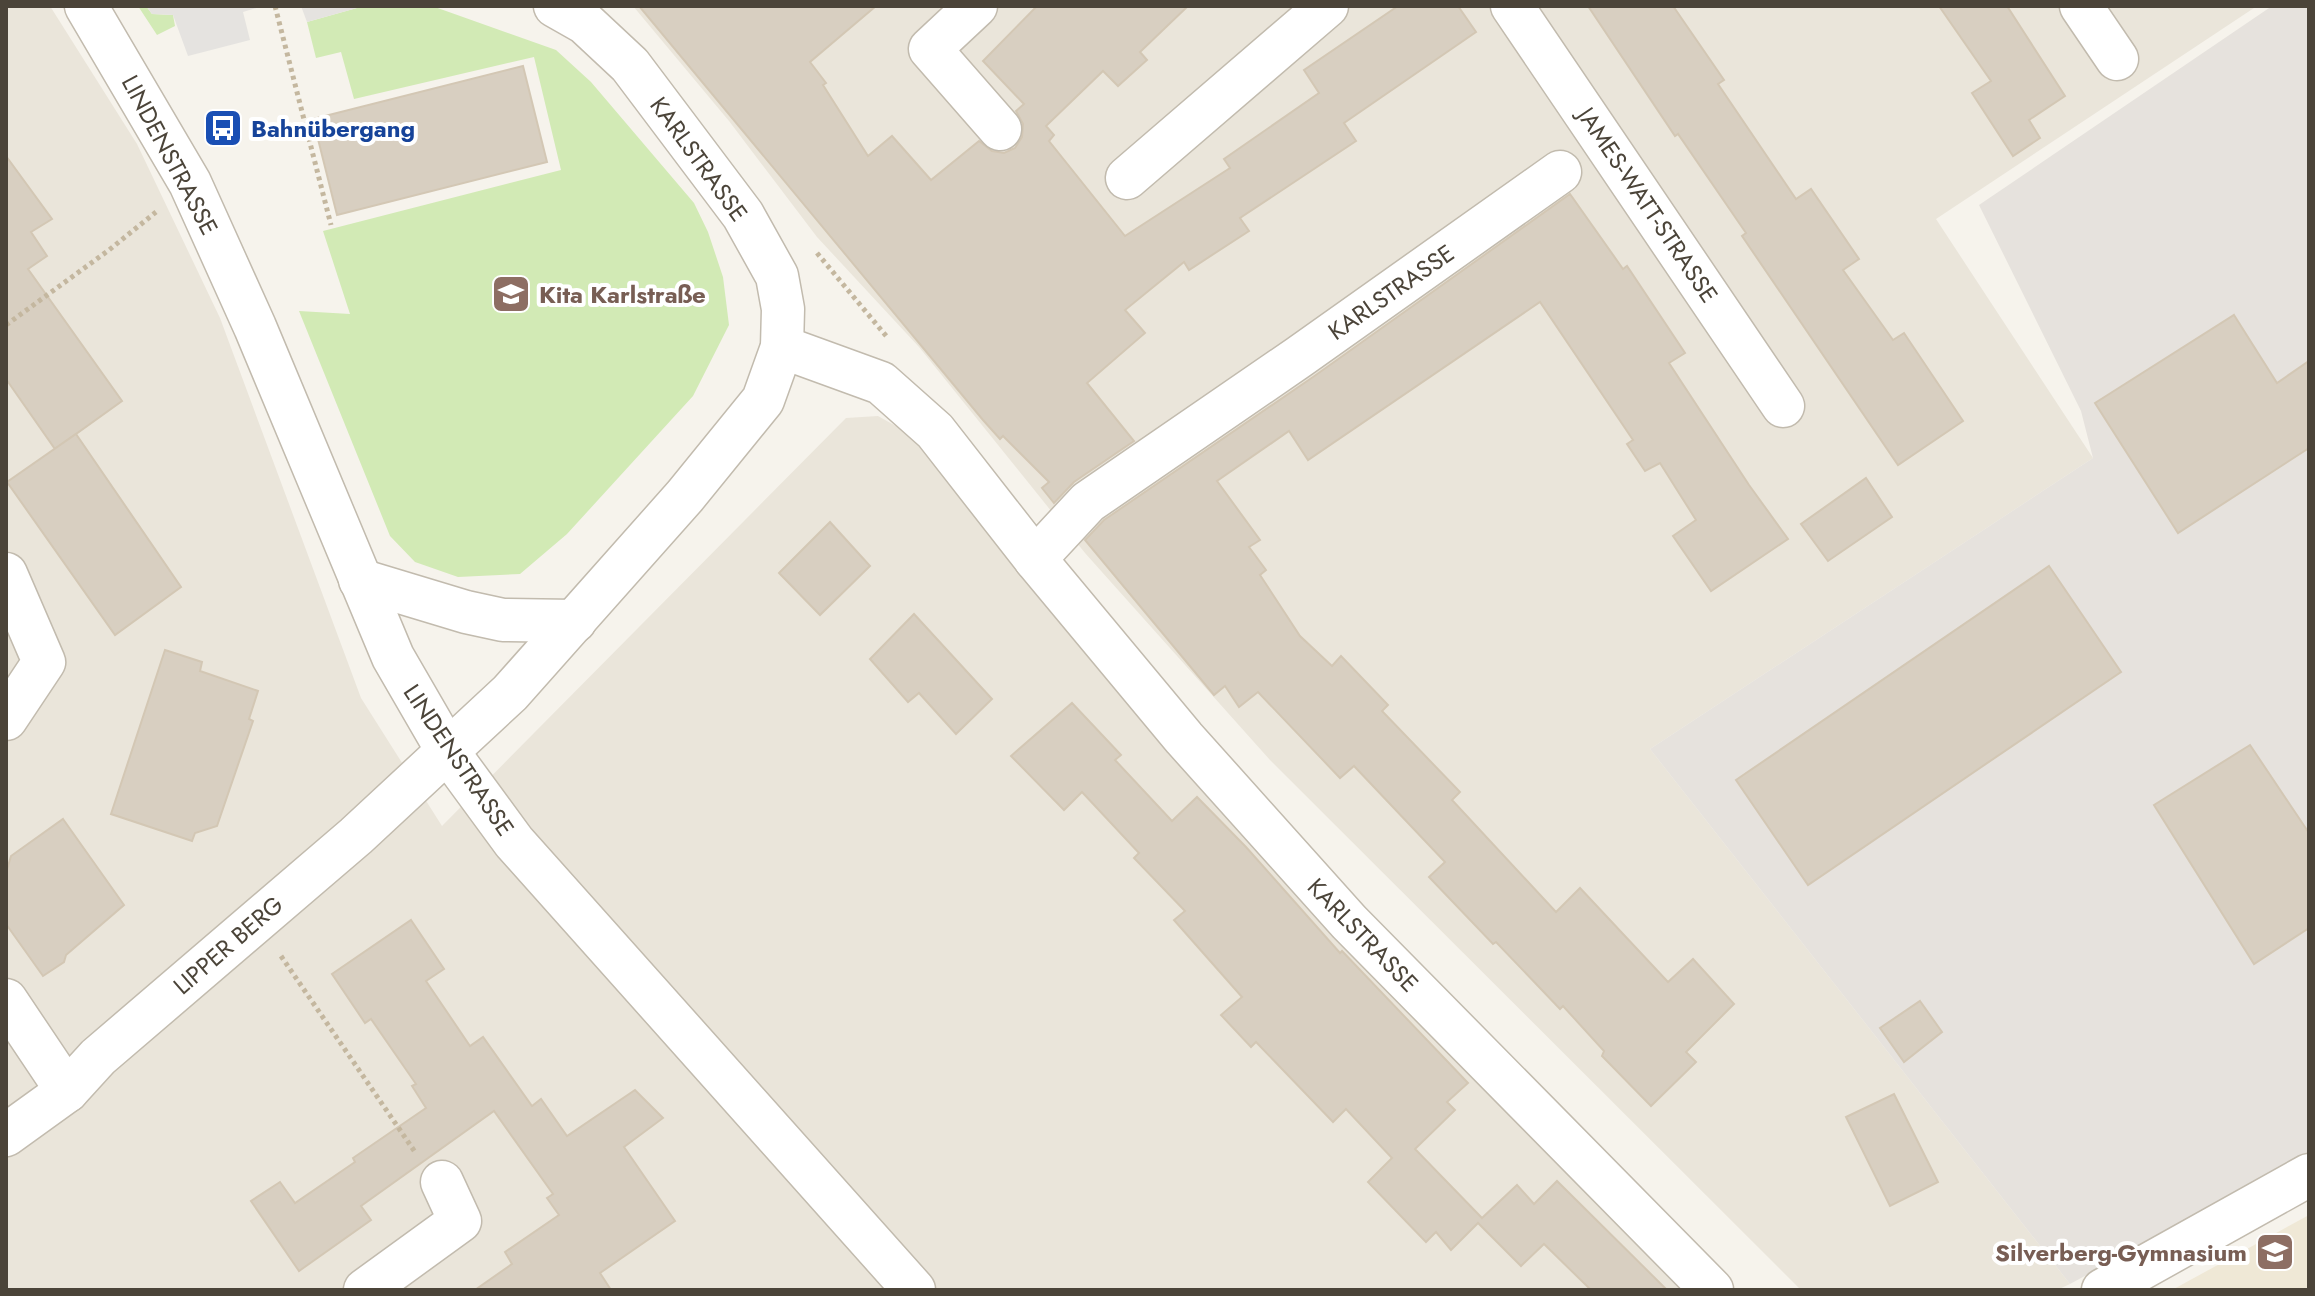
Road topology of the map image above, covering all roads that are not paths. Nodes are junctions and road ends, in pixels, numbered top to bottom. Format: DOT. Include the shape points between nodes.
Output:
graph roads {
  1 [pos="86,6"];
  2 [pos="555,6"];
  3 [pos="976,6"];
  4 [pos="1327,6"];
  5 [pos="1512,6"];
  6 [pos="2081,6"];
  7 [pos="2117,59"];
  8 [pos="1000,129"];
  9 [pos="1560,172"];
  10 [pos="1127,178"];
  11 [pos="782,347"];
  12 [pos="1783,406"];
  13 [pos="1035,559"];
  14 [pos="6,574"];
  15 [pos="360,580"];
  16 [pos="575,621"];
  17 [pos="6,719"];
  18 [pos="448,752"];
  19 [pos="6,1000"];
  20 [pos="67,1091"];
  21 [pos="6,1135"];
  22 [pos="2309,1175"];
  23 [pos="442,1182"];
  24 [pos="365,1290"];
  25 [pos="914,1290"];
  26 [pos="1712,1290"];
  27 [pos="2103,1290"];
  1 -- 15 [label="street, LINDENSTRASSE" via="190,183"];
  2 -- 11 [label="street, KARLSTRASSE" via="585,23 630,65 743,215 777,276"];
  3 -- 8 [label="street" via="930,49"];
  4 -- 10 [label="street"];
  5 -- 12 [label="street, JAMES-WATT-STRASSE"];
  6 -- 7 [label="street"];
  9 -- 13 [label="street, KARLSTRASSE" via="1088,502"];
  11 -- 13 [label="street, KARLSTRASSE" via="881,383 935,431"];
  11 -- 16 [label="street, KARLSTRASSE" via="763,400"];
  13 -- 26 [label="street, KARLSTRASSE" via="1184,738 1349,922"];
  14 -- 17 [label="street" via="44,662"];
  15 -- 16 [label="street" via="503,620"];
  15 -- 18 [label="street, LINDENSTRASSE" via="393,657"];
  16 -- 18 [label="street, KARLSTRASSE"];
  18 -- 20 [label="street, LIPPER BERG" via="98,1057"];
  18 -- 25 [label="street, LINDENSTRASSE" via="514,842"];
  19 -- 20 [label="street"];
  20 -- 21 [label="street, LIPPER BERG"];
  22 -- 27 [label="street"];
  23 -- 24 [label="street" via="460,1221"];
}
